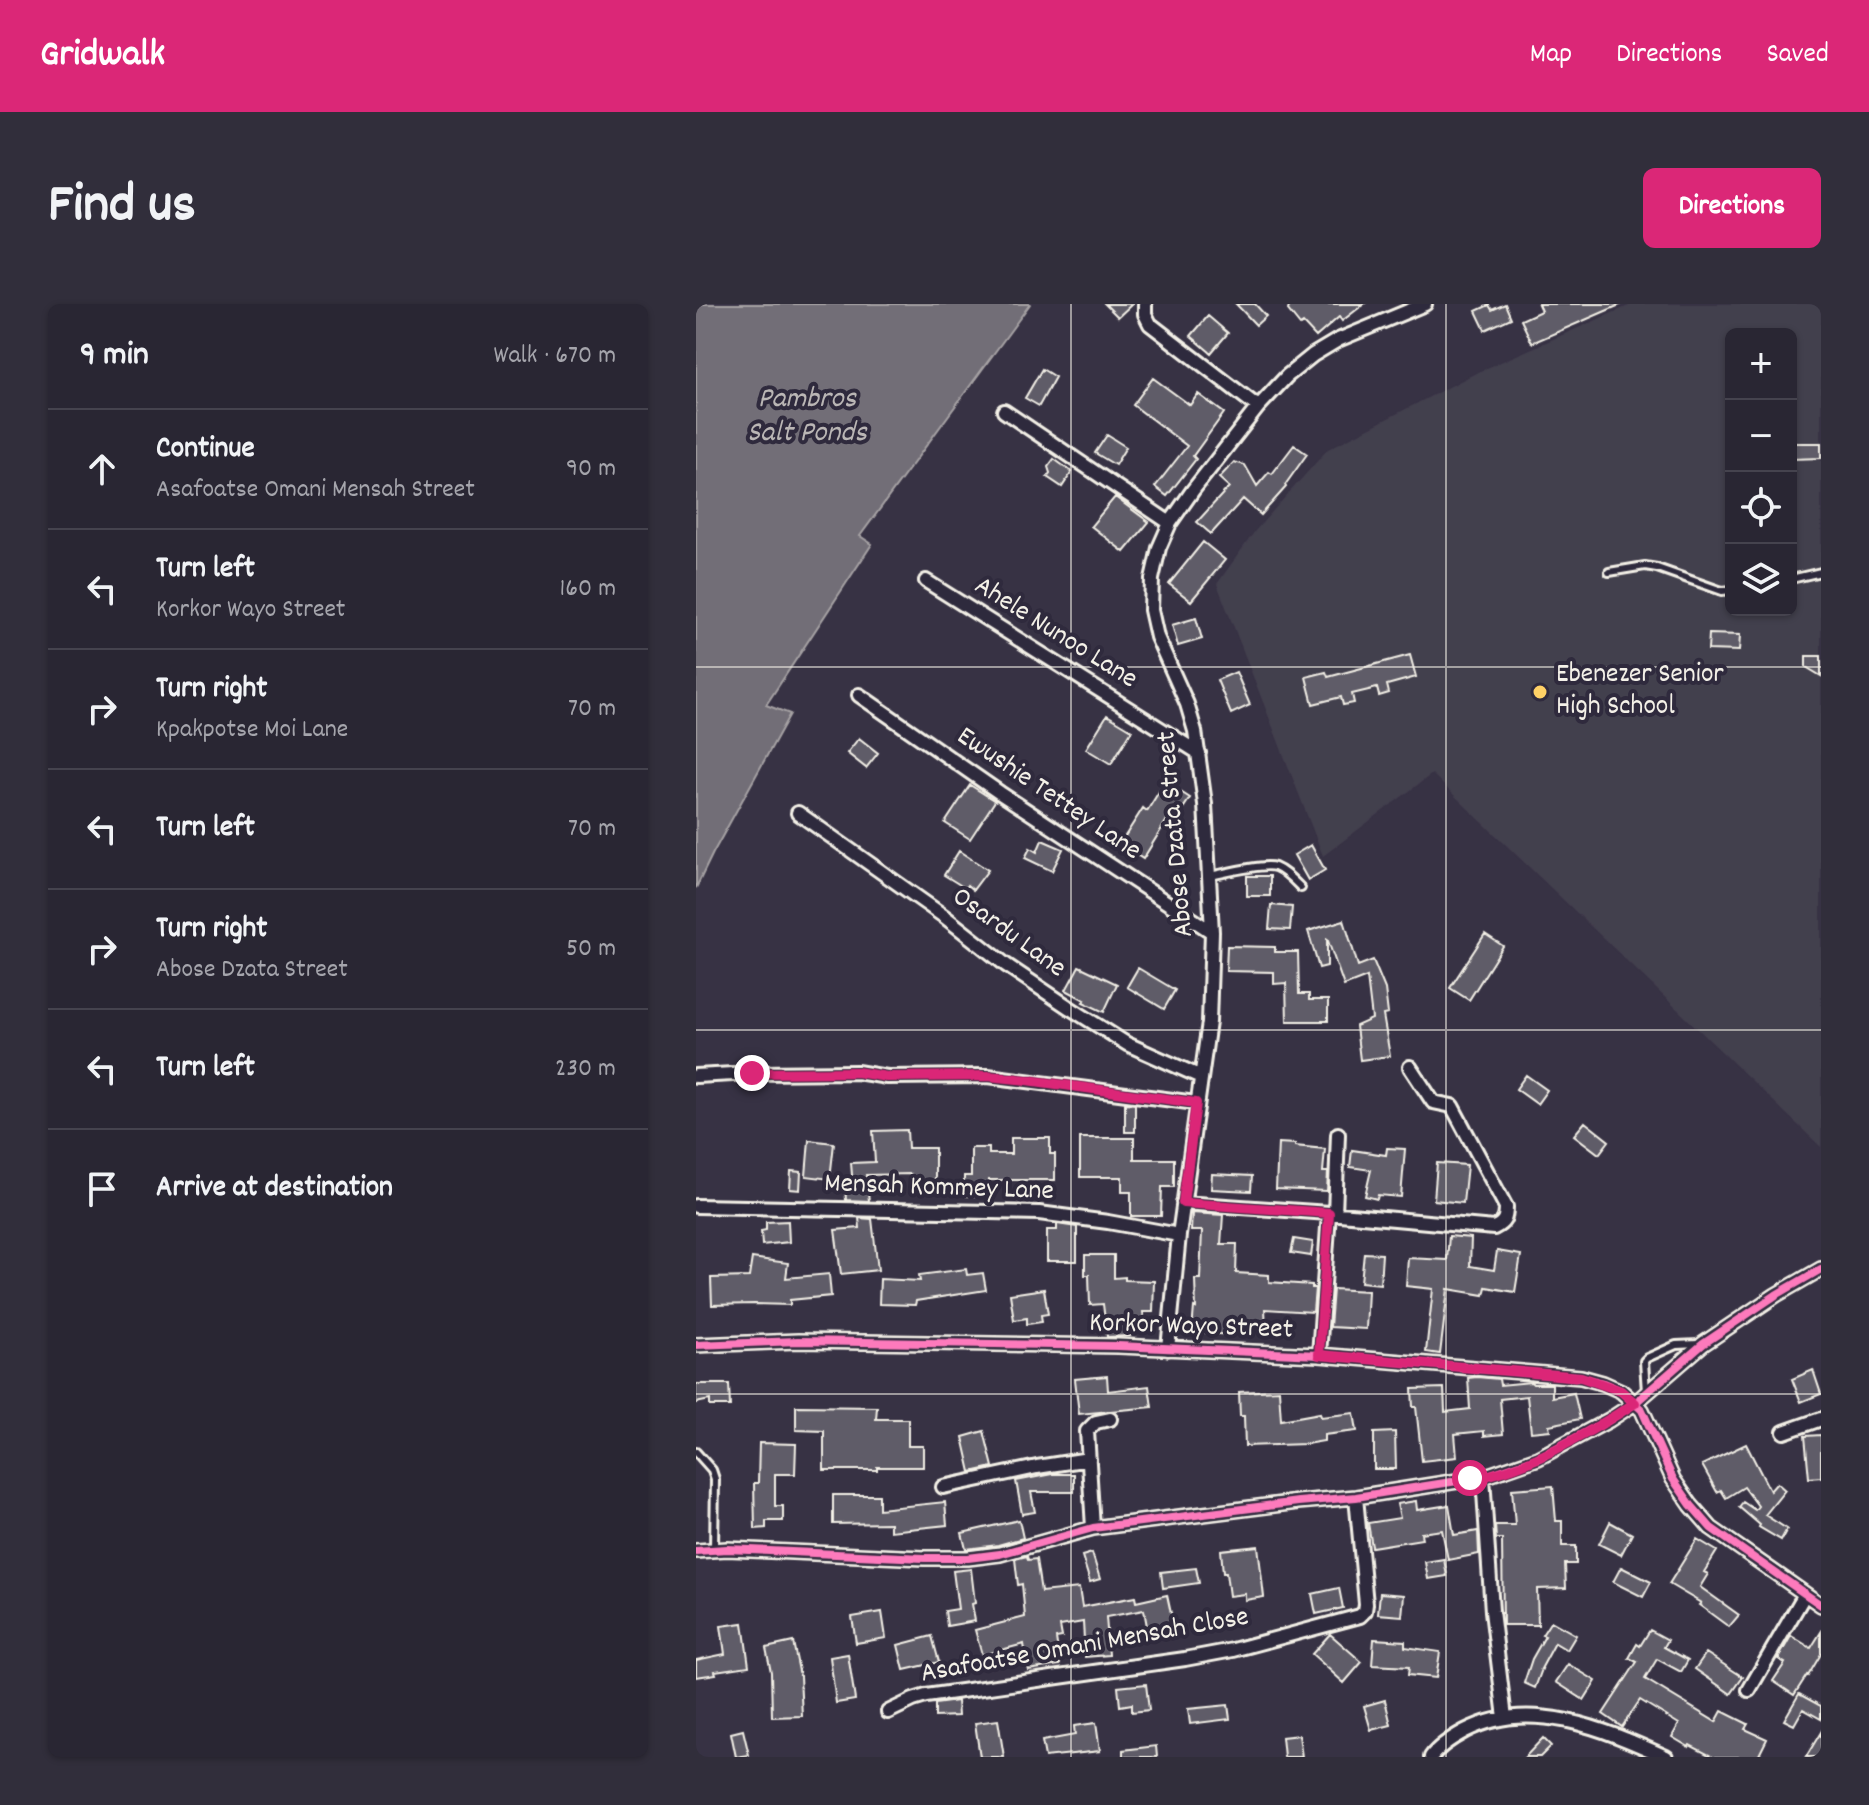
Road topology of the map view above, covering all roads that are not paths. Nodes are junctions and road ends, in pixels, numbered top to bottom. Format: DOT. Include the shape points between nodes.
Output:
graph roads {
  1 [pos="1145,304"];
  2 [pos="1425,304"];
  3 [pos="1258,407"];
  4 [pos="1004,411"];
  5 [pos="1170,523"];
  6 [pos="1609,572"];
  7 [pos="1821,572"];
  8 [pos="1797,578"];
  9 [pos="926,581"];
  10 [pos="1725,591"];
  11 [pos="859,695"];
  12 [pos="1199,753"];
  13 [pos="798,813"];
  14 [pos="1210,876"];
  15 [pos="1301,888"];
  16 [pos="1212,932"];
  17 [pos="1410,1067"];
  18 [pos="696,1076"];
  19 [pos="1201,1077"];
  20 [pos="1196,1103"];
  21 [pos="1338,1134"];
  22 [pos="1183,1203"];
  23 [pos="696,1206"];
  24 [pos="1332,1214"];
  25 [pos="1179,1235"];
  26 [pos="1821,1269"];
  27 [pos="1703,1344"];
  28 [pos="696,1345"];
  29 [pos="1168,1349"];
  30 [pos="1319,1355"];
  31 [pos="1646,1392"];
  32 [pos="1635,1403"];
  33 [pos="1110,1419"];
  34 [pos="1821,1419"];
  35 [pos="1784,1432"];
  36 [pos="696,1452"];
  37 [pos="1089,1459"];
  38 [pos="1483,1477"];
  39 [pos="943,1487"];
  40 [pos="1356,1497"];
  41 [pos="1093,1528"];
  42 [pos="714,1549"];
  43 [pos="696,1551"];
  44 [pos="1805,1594"];
  45 [pos="1821,1605"];
  46 [pos="1749,1690"];
  47 [pos="888,1712"];
  48 [pos="1505,1718"];
  49 [pos="1431,1757"];
  50 [pos="1666,1757"];
  1 -- 3 [label="street" via="1150,324"];
  2 -- 3 [label="street, Abose Dzata Street" via="1313,355"];
  3 -- 5 [label="street, Abose Dzata Street"];
  4 -- 5 [label="street"];
  5 -- 12 [label="street, Abose Dzata Street" via="1152,579 1151,610 1157,637 1187,704"];
  6 -- 10 [label="lane" via="1645,566"];
  7 -- 8 [label="lane"];
  9 -- 12 [label="street, Ahele Nunoo Lane"];
  11 -- 16 [label="street, Ewushie Tettey Lane"];
  12 -- 14 [label="street, Abose Dzata Street"];
  13 -- 19 [label="street, Osardu Lane" via="1070,1008 1127,1044"];
  14 -- 15 [label="lane" via="1272,866"];
  14 -- 16 [label="street, Abose Dzata Street"];
  16 -- 19 [label="street, Abose Dzata Street"];
  17 -- 24 [label="street" via="1433,1102 1452,1106 1506,1207 1503,1223 1494,1228"];
  18 -- 20 [label="street" via="988,1076"];
  19 -- 20 [label="street, Abose Dzata Street"];
  20 -- 22 [label="street, Abose Dzata Street"];
  21 -- 24 [label="street"];
  22 -- 24 [label="street"];
  22 -- 25 [label="street, Abose Dzata Street"];
  23 -- 25 [label="street, Mensah Kommey Lane" via="1039,1213"];
  24 -- 30 [label="street"];
  25 -- 29 [label="street, Abose Dzata Street"];
  26 -- 27 [label="street"];
  27 -- 31 [label="street"];
  27 -- 31 [label="lane" via="1676,1345 1647,1358"];
  28 -- 29 [label="street, Korkor Wayo Street" via="798,1341"];
  29 -- 30 [label="street, Korkor Wayo Street"];
  30 -- 32 [label="street, Korkor Wayo Street" via="1581,1377 1621,1391"];
  31 -- 32 [label="street"];
  32 -- 38 [label="street" via="1538,1458"];
  32 -- 44 [label="street" via="1673,1479 1711,1528"];
  33 -- 37 [label="street" via="1087,1431"];
  34 -- 35 [label="street"];
  36 -- 42 [label="lane" via="715,1479"];
  37 -- 39 [label="street"];
  37 -- 41 [label="street"];
  38 -- 40 [label="street"];
  38 -- 48 [label="street"];
  40 -- 41 [label="street"];
  40 -- 47 [label="street, Asafoatse Omani Mensah Close" via="1366,1604 1360,1616 1233,1650 934,1695"];
  41 -- 42 [label="street" via="968,1558"];
  42 -- 43 [label="street"];
  44 -- 45 [label="street"];
  44 -- 46 [label="street"];
  48 -- 49 [label="street" via="1452,1738"];
  48 -- 50 [label="street" via="1556,1719 1606,1732"];
}
